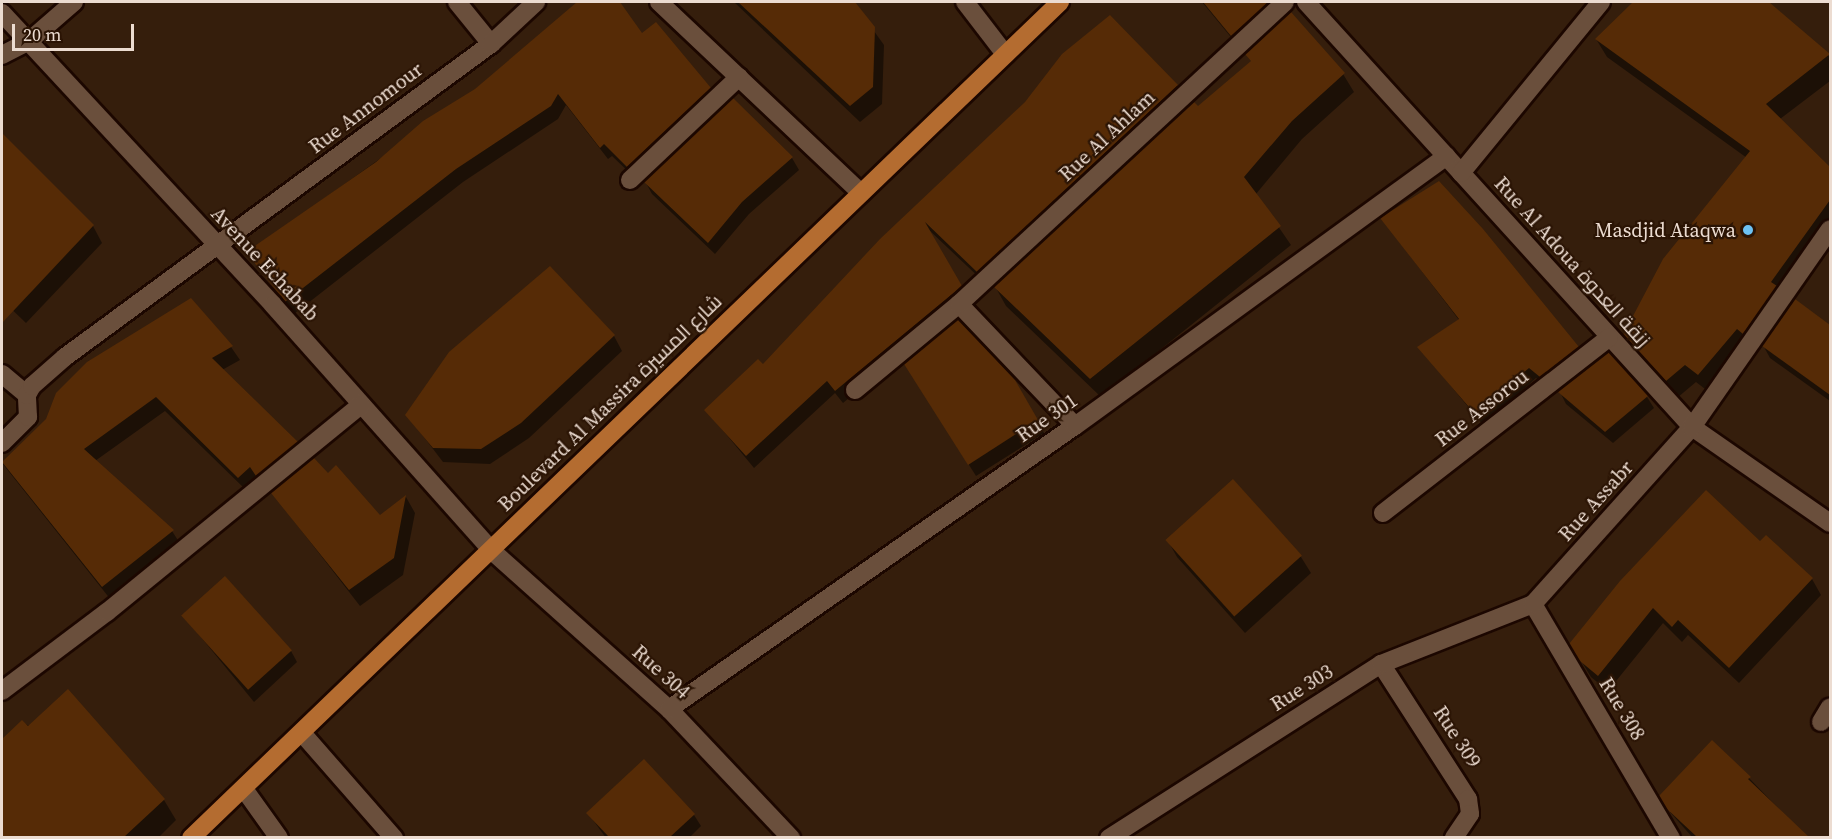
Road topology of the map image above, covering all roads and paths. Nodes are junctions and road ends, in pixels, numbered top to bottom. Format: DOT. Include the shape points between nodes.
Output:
graph roads {
  1 [pos="74,2"];
  2 [pos="457,2"];
  3 [pos="536,2"];
  4 [pos="659,2"];
  5 [pos="965,2"];
  6 [pos="1060,2"];
  7 [pos="1285,2"];
  8 [pos="1306,2"];
  9 [pos="1601,2"];
  10 [pos="2,13"];
  11 [pos="28,42"];
  12 [pos="491,44"];
  13 [pos="1005,54"];
  14 [pos="2,55"];
  15 [pos="739,76"];
  16 [pos="1446,156"];
  17 [pos="1461,173"];
  18 [pos="630,180"];
  19 [pos="861,193"];
  20 [pos="1830,229"];
  21 [pos="218,246"];
  22 [pos="959,304"];
  23 [pos="1609,338"];
  24 [pos="2,374"];
  25 [pos="855,390"];
  26 [pos="27,395"];
  27 [pos="361,405"];
  28 [pos="1075,426"];
  29 [pos="1692,427"];
  30 [pos="2,443"];
  31 [pos="1383,513"];
  32 [pos="1830,523"];
  33 [pos="490,550"];
  34 [pos="1533,604"];
  35 [pos="1381,664"];
  36 [pos="2,691"];
  37 [pos="669,709"];
  38 [pos="302,734"];
  39 [pos="244,789"];
  40 [pos="191,837"];
  41 [pos="279,837"];
  42 [pos="394,837"];
  43 [pos="791,837"];
  44 [pos="1108,837"];
  45 [pos="1454,837"];
  46 [pos="1671,837"];
  1 -- 11 [label="street"];
  2 -- 12 [label="street"];
  3 -- 12 [label="street, Rue Annomour"];
  4 -- 15 [label="street"];
  5 -- 13 [label="street"];
  6 -- 13 [label="main road, Boulevard Al Massira شارع المسيرة"];
  7 -- 22 [label="street, Rue Al Ahlam"];
  8 -- 16 [label="street, Rue Al Adoua زنقة العدوة"];
  9 -- 17 [label="street"];
  10 -- 11 [label="street, Avenue Echabab"];
  11 -- 14 [label="street"];
  11 -- 21 [label="street, Avenue Echabab"];
  12 -- 21 [label="street, Rue Annomour"];
  13 -- 19 [label="main road, Boulevard Al Massira شارع المسيرة"];
  15 -- 18 [label="street"];
  15 -- 19 [label="street"];
  16 -- 17 [label="street, Rue Al Adoua زنقة العدوة"];
  16 -- 28 [label="street, Rue 301"];
  17 -- 23 [label="street, Rue Al Adoua زنقة العدوة"];
  19 -- 33 [label="main road, Boulevard Al Massira شارع المسيرة"];
  20 -- 29 [label="street, Rue Assabr"];
  21 -- 26 [label="street, Rue Annomour" via="64,357"];
  21 -- 27 [label="street, Avenue Echabab"];
  22 -- 25 [label="street, Rue Al Ahlam"];
  22 -- 28 [label="street"];
  23 -- 29 [label="street, Rue Al Adoua زنقة العدوة"];
  23 -- 31 [label="street, Rue Assorou"];
  24 -- 26 [label="street"];
  26 -- 30 [label="street" via="28,417"];
  27 -- 33 [label="street, Avenue Echabab"];
  27 -- 36 [label="street" via="107,612"];
  28 -- 37 [label="street, Rue 301"];
  29 -- 32 [label="street, Rue Al Adoua زنقة العدوة"];
  29 -- 34 [label="street, Rue Assabr"];
  33 -- 37 [label="street, Rue 304"];
  33 -- 38 [label="main road, Boulevard Al Massira شارع المسيرة"];
  34 -- 35 [label="street, Rue 303"];
  34 -- 46 [label="street, Rue 308"];
  35 -- 44 [label="street, Rue 303"];
  35 -- 45 [label="street, Rue 309" via="1468,799 1470,814"];
  37 -- 43 [label="street, Rue 304"];
  38 -- 39 [label="main road, Boulevard Al Massira شارع المسيرة"];
  38 -- 42 [label="street"];
  39 -- 40 [label="main road, Boulevard Al Massira شارع المسيرة"];
  39 -- 41 [label="street"];
}
